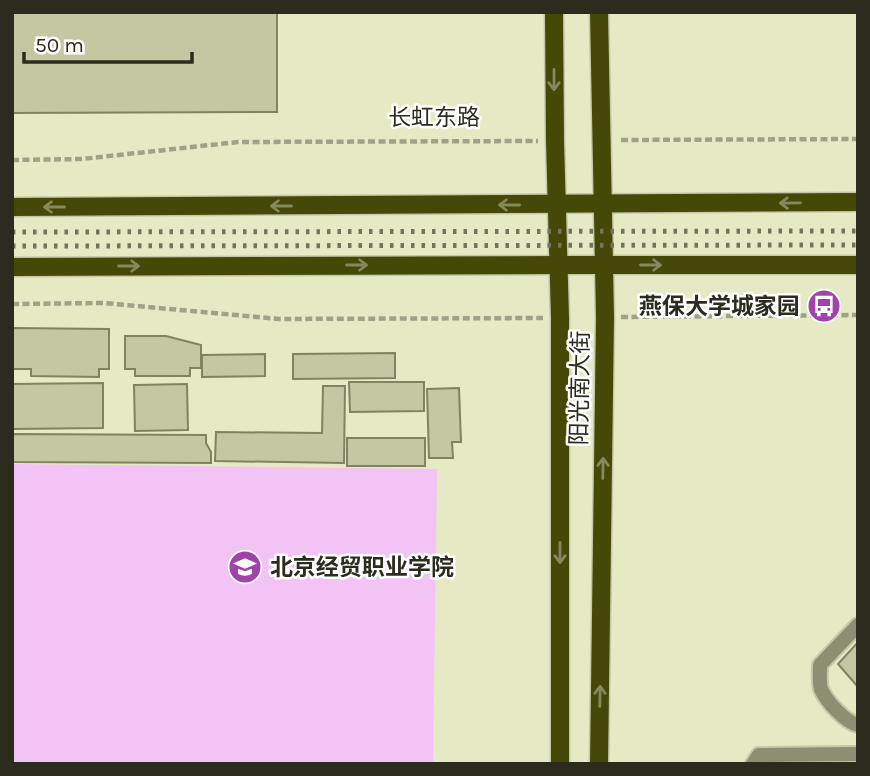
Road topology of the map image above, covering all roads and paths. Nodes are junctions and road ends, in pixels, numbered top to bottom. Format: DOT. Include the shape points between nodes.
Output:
graph roads {
  1 [pos="554,12"];
  2 [pos="599,12"];
  3 [pos="858,139"];
  4 [pos="601,140"];
  5 [pos="555,141"];
  6 [pos="12,160"];
  7 [pos="858,202"];
  8 [pos="556,205"];
  9 [pos="601,205"];
  10 [pos="12,208"];
  11 [pos="558,265"];
  12 [pos="605,265"];
  13 [pos="858,265"];
  14 [pos="12,267"];
  15 [pos="12,304"];
  16 [pos="858,315"];
  17 [pos="605,317"];
  18 [pos="560,318"];
  19 [pos="858,625"];
  20 [pos="858,725"];
  21 [pos="858,754"];
  22 [pos="560,764"];
  23 [pos="599,764"];
  24 [pos="753,764"];
  1 -- 5 [label="main road, 阳光南大街, one-way"];
  2 -- 4 [label="main road, 阳光南大街"];
  3 -- 4 [label="path"];
  4 -- 9 [label="main road, 阳光南大街"];
  5 -- 6 [label="path, 长虹东路" via="238,142 82,159"];
  5 -- 8 [label="main road, 阳光南大街"];
  7 -- 9 [label="main road, one-way"];
  8 -- 9 [label="main road"];
  8 -- 10 [label="main road, one-way"];
  8 -- 11 [label="main road, 阳光南大街"];
  9 -- 12 [label="main road, 阳光南大街"];
  11 -- 12 [label="main road"];
  14 -- 11 [label="main road, one-way"];
  11 -- 18 [label="main road, 阳光南大街"];
  12 -- 13 [label="main road, one-way"];
  12 -- 17 [label="main road, 阳光南大街"];
  15 -- 18 [label="path" via="104,303 279,319"];
  16 -- 17 [label="path"];
  23 -- 17 [label="main road, 阳光南大街, one-way"];
  18 -- 22 [label="main road, 阳光南大街, one-way"];
  19 -- 20 [label="street" via="820,666 821,689 837,712"];
  21 -- 24 [label="street" via="759,755"];
}
